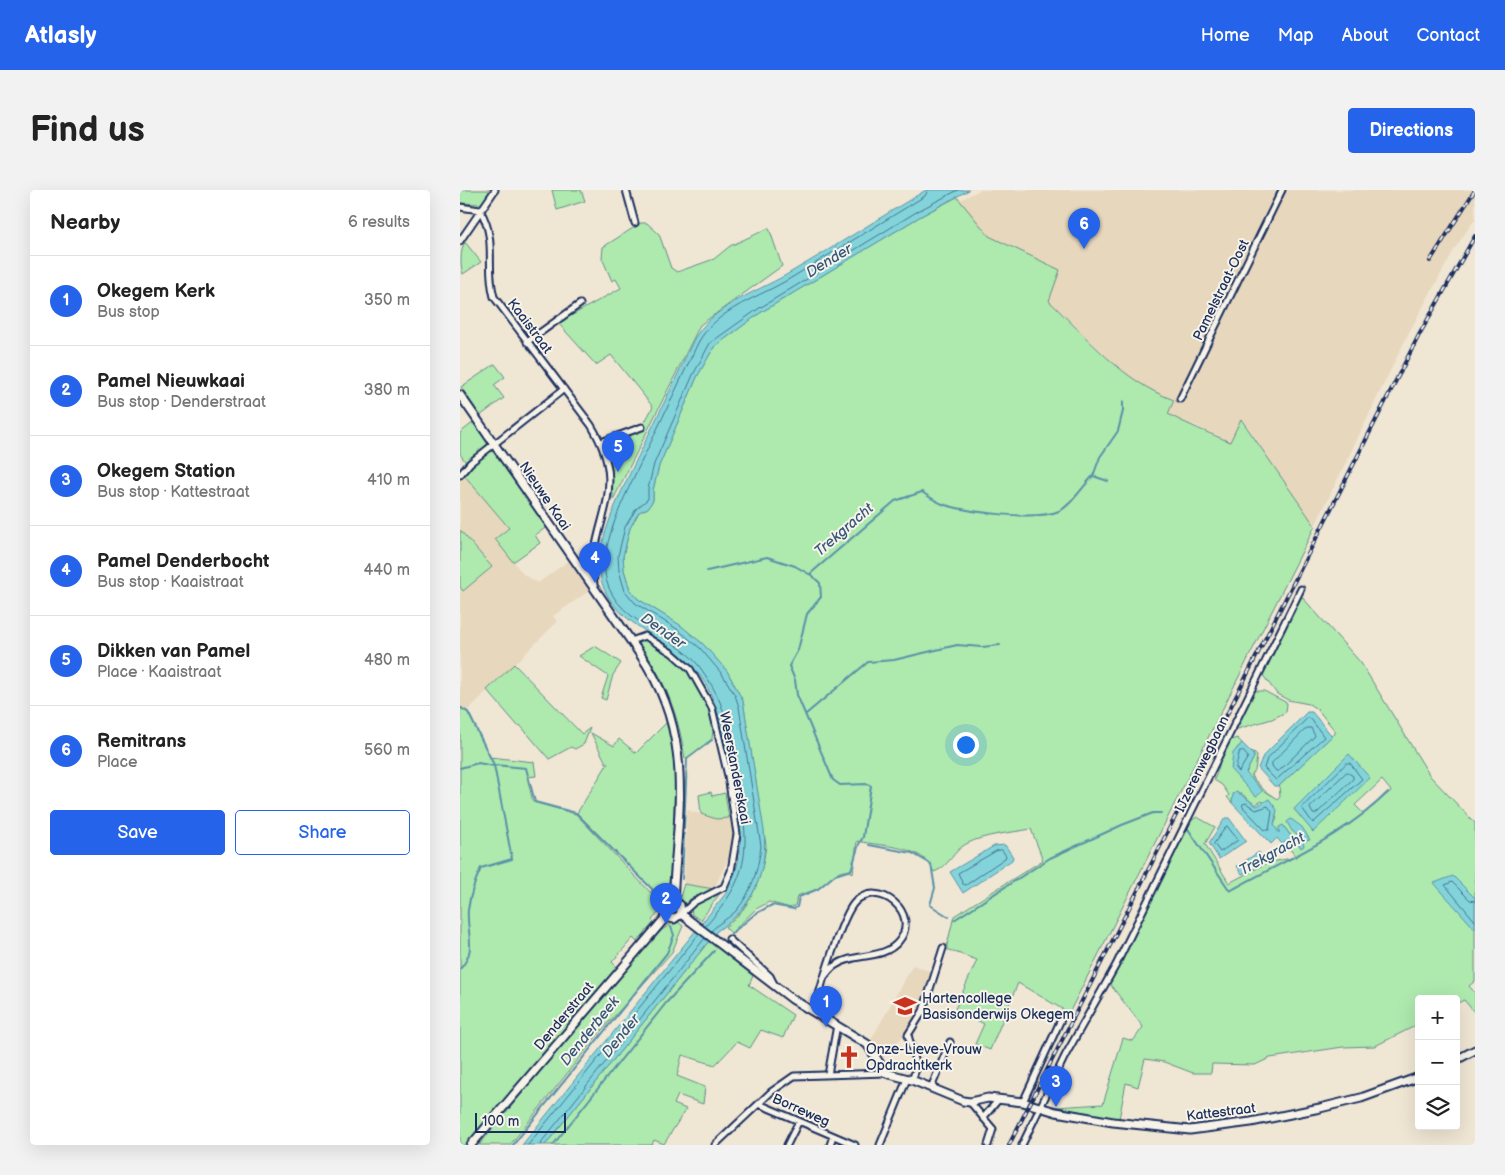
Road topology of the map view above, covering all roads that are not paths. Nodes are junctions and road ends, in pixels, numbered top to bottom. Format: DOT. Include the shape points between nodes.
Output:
graph roads {
  1 [pos="495,190"];
  2 [pos="626,190"];
  3 [pos="1282,190"];
  4 [pos="460,207"];
  5 [pos="480,210"];
  6 [pos="635,223"];
  7 [pos="460,242"];
  8 [pos="580,304"];
  9 [pos="527,342"];
  10 [pos="564,389"];
  11 [pos="460,395"];
  12 [pos="1180,399"];
  13 [pos="642,427"];
  14 [pos="601,442"];
  15 [pos="494,445"];
  16 [pos="460,475"];
  17 [pos="594,569"];
  18 [pos="581,570"];
  19 [pos="1301,589"];
  20 [pos="594,590"];
  21 [pos="631,641"];
  22 [pos="673,900"];
  23 [pos="681,914"];
  24 [pos="666,916"];
  25 [pos="730,939"];
  26 [pos="943,948"];
  27 [pos="825,976"];
  28 [pos="774,985"];
  29 [pos="818,994"];
  30 [pos="808,1008"];
  31 [pos="815,1012"];
  32 [pos="1063,1015"];
  33 [pos="837,1025"];
  34 [pos="950,1042"];
  35 [pos="1475,1050"];
  36 [pos="1460,1058"];
  37 [pos="886,1073"];
  38 [pos="828,1075"];
  39 [pos="1415,1078"];
  40 [pos="910,1079"];
  41 [pos="931,1088"];
  42 [pos="999,1099"];
  43 [pos="970,1102"];
  44 [pos="1023,1102"];
  45 [pos="759,1104"];
  46 [pos="1040,1108"];
  47 [pos="984,1118"];
  48 [pos="799,1121"];
  49 [pos="833,1136"];
  50 [pos="471,1145"];
  51 [pos="715,1145"];
  52 [pos="787,1145"];
  53 [pos="830,1145"];
  54 [pos="855,1145"];
  55 [pos="880,1145"];
  56 [pos="988,1145"];
  57 [pos="1022,1145"];
  1 -- 5 [label="street"];
  2 -- 6 [label="street"];
  3 -- 12 [label="street, Pamelstraat-Oost"];
  4 -- 5 [label="street"];
  5 -- 7 [label="street"];
  5 -- 9 [label="street, Kaaistraat" via="491,233 494,297"];
  8 -- 9 [label="street"];
  9 -- 10 [label="street, Kaaistraat"];
  10 -- 14 [label="street, Kaaistraat"];
  10 -- 15 [label="street"];
  11 -- 15 [label="main road, Nieuwe Kaai"];
  13 -- 14 [label="street"];
  14 -- 17 [label="street, Kaaistraat" via="609,470 610,490 593,554"];
  15 -- 16 [label="street"];
  15 -- 18 [label="main road, Nieuwe Kaai"];
  17 -- 18 [label="street"];
  17 -- 20 [label="street, Kaaistraat"];
  18 -- 20 [label="main road, Nieuwe Kaai"];
  19 -- 46 [label="street, IJzerenwegbaan" via="1124,948"];
  20 -- 21 [label="main road, Nieuwe Kaai"];
  21 -- 22 [label="main road, Nieuwe Kaai" via="662,692 677,742 678,804"];
  21 -- 23 [label="street, Weerstanderskaai" via="645,636 672,653 695,676 712,708 728,776 737,834 731,871 724,887 694,902"];
  22 -- 23 [label="main road" via="680,905"];
  22 -- 24 [label="main road, Nieuwe Kaai" via="664,906"];
  23 -- 24 [label="main road" via="674,919"];
  23 -- 28 [label="main road"];
  24 -- 50 [label="main road, Denderstraat"];
  25 -- 28 [label="street" via="770,976"];
  26 -- 40 [label="street" via="923,1011 908,1035 917,1067"];
  27 -- 27 [label="street" via="835,965 884,952 898,942 905,929 905,920 895,901 872,894 855,902 845,919"];
  27 -- 29 [label="street"];
  28 -- 30 [label="main road"];
  29 -- 30 [label="street"];
  29 -- 31 [label="street"];
  30 -- 31 [label="main road"];
  31 -- 33 [label="main road"];
  32 -- 44 [label="street"];
  33 -- 37 [label="main road" via="867,1044"];
  33 -- 38 [label="street"];
  34 -- 41 [label="street"];
  35 -- 36 [label="main road"];
  37 -- 38 [label="street"];
  37 -- 40 [label="main road"];
  38 -- 45 [label="street" via="794,1076"];
  39 -- 46 [label="main road, Kattestraat" via="1320,1108 1190,1130 1113,1122"];
  40 -- 41 [label="main road"];
  40 -- 55 [label="street"];
  41 -- 43 [label="main road"];
  42 -- 43 [label="main road, Kattestraat" via="981,1098"];
  42 -- 44 [label="main road, Kattestraat"];
  42 -- 47 [label="street"];
  43 -- 47 [label="street"];
  44 -- 46 [label="main road, Kattestraat"];
  45 -- 48 [label="street, Borreweg"];
  45 -- 51 [label="street"];
  46 -- 57 [label="street, IJzerenwegbaan"];
  47 -- 56 [label="street" via="993,1129"];
  48 -- 49 [label="street, Borreweg"];
  48 -- 52 [label="street"];
  49 -- 53 [label="street, Borreweg"];
  49 -- 54 [label="street, Borreweg"];
}
